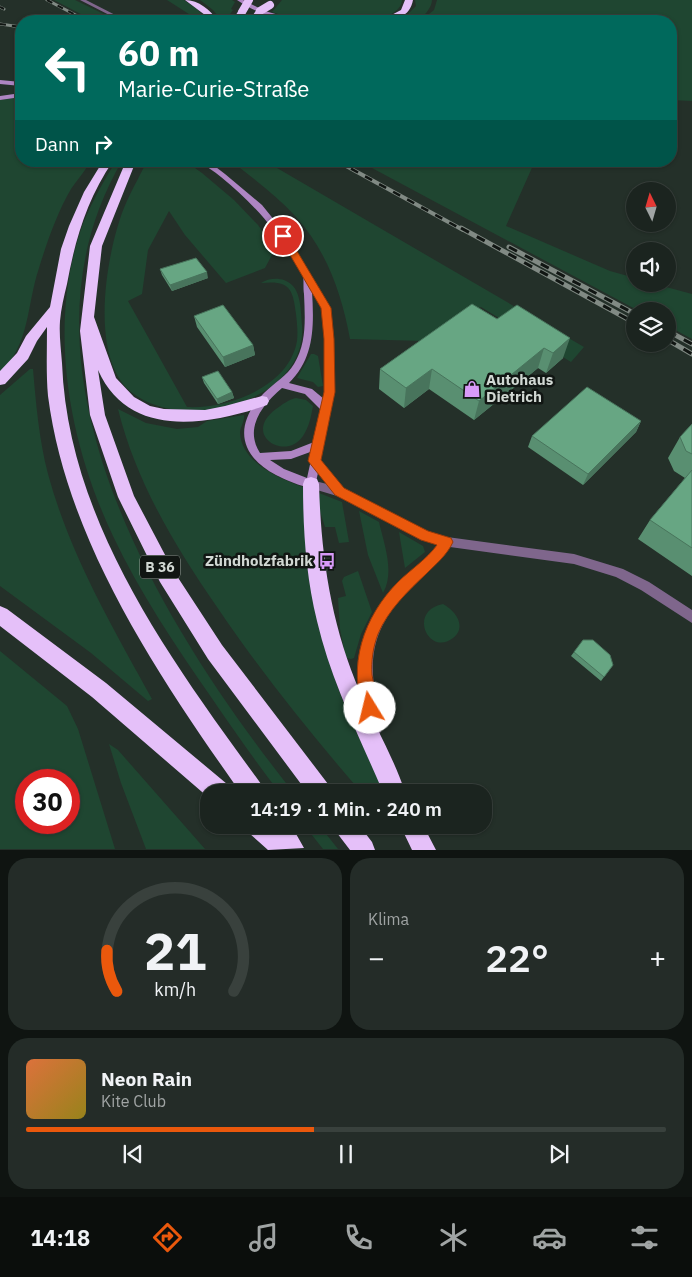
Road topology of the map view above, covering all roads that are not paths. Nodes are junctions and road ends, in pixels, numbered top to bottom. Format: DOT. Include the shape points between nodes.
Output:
graph roads {
  1 [pos="82,0"];
  2 [pos="189,0"];
  3 [pos="239,0"];
  4 [pos="249,0"];
  5 [pos="409,0"];
  6 [pos="268,2"];
  7 [pos="112,15"];
  8 [pos="210,15"];
  9 [pos="240,15"];
  10 [pos="258,15"];
  11 [pos="273,15"];
  12 [pos="397,15"];
  13 [pos="2,81"];
  14 [pos="15,83"];
  15 [pos="0,90"];
  16 [pos="15,92"];
  17 [pos="15,94"];
  18 [pos="0,98"];
  19 [pos="104,167"];
  20 [pos="127,167"];
  21 [pos="212,167"];
  22 [pos="307,278"];
  23 [pos="85,306"];
  24 [pos="54,310"];
  25 [pos="0,380"];
  26 [pos="282,385"];
  27 [pos="262,401"];
  28 [pos="327,410"];
  29 [pos="318,445"];
  30 [pos="258,457"];
  31 [pos="314,461"];
  32 [pos="311,484"];
  33 [pos="340,492"];
  34 [pos="447,542"];
  35 [pos="0,615"];
  36 [pos="692,617"];
  37 [pos="378,759"];
  38 [pos="210,784"];
  39 [pos="247,784"];
  40 [pos="314,784"];
  41 [pos="390,784"];
  42 [pos="267,834"];
  43 [pos="283,834"];
  44 [pos="352,834"];
  45 [pos="286,850"];
  46 [pos="294,850"];
  47 [pos="364,850"];
  1 -- 7 [label="street"];
  2 -- 8 [label="highway"];
  3 -- 11 [label="main road"];
  4 -- 9 [label="highway, bridge"];
  5 -- 12 [label="highway" via="407,8"];
  6 -- 10 [label="highway, bridge"];
  13 -- 14 [label="main road"];
  15 -- 16 [label="main road"];
  17 -- 18 [label="main road"];
  19 -- 24 [label="highway, B 36" via="74,226 61,269"];
  20 -- 23 [label="highway, B 36" via="101,222 88,275"];
  21 -- 22 [label="main road" via="259,207 283,236"];
  22 -- 26 [label="main road" via="309,337 300,364"];
  22 -- 28 [label="main road" via="326,308 330,375"];
  23 -- 27 [label="highway" via="108,376 127,399 147,410 202,417"];
  23 -- 40 [label="highway, B 36" via="89,390 111,464 138,528 178,598 239,687"];
  24 -- 25 [label="highway" via="31,339 23,356"];
  24 -- 39 [label="highway, B 36" via="52,354 63,434 72,471 99,543 163,659"];
  26 -- 27 [label="main road"];
  26 -- 28 [label="main road" via="312,392"];
  27 -- 30 [label="main road" via="247,432"];
  28 -- 29 [label="main road"];
  29 -- 30 [label="main road" via="291,455"];
  29 -- 31 [label="main road"];
  30 -- 32 [label="main road" via="275,470"];
  31 -- 32 [label="main road"];
  31 -- 33 [label="street"];
  32 -- 33 [label="street"];
  32 -- 37 [label="highway" via="313,545 321,597 350,693"];
  33 -- 34 [label="street" via="425,536"];
  34 -- 36 [label="street" via="585,562 619,573"];
  34 -- 37 [label="street" via="380,615 367,646 365,673"];
  35 -- 38 [label="highway" via="99,690"];
  37 -- 41 [label="highway"];
  42 -- 45 [label="highway"];
  43 -- 46 [label="highway"];
  44 -- 47 [label="highway"];
}
